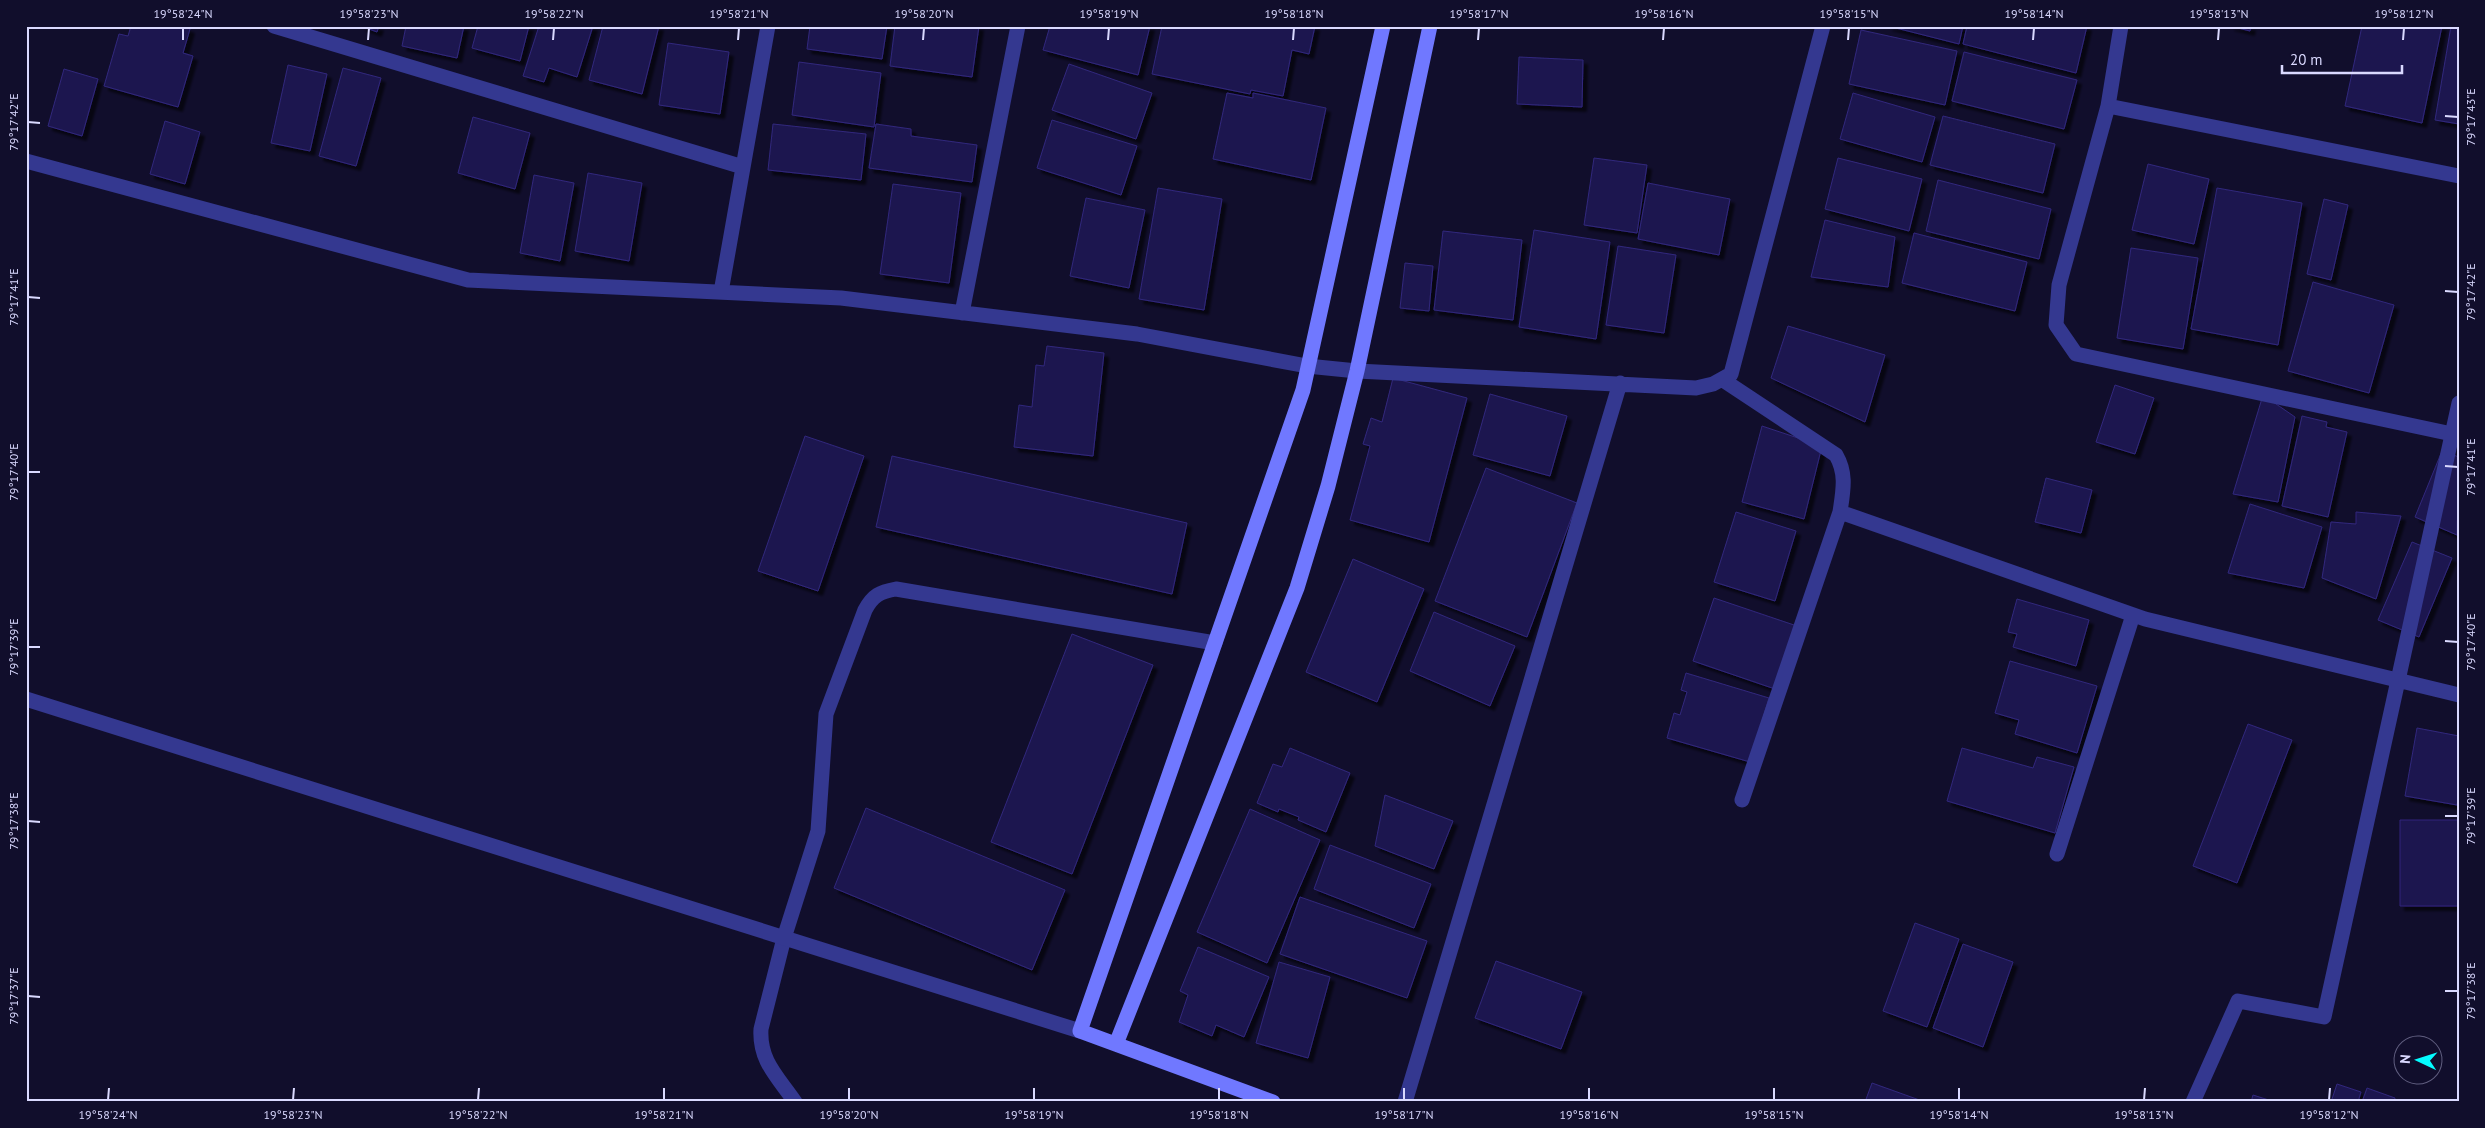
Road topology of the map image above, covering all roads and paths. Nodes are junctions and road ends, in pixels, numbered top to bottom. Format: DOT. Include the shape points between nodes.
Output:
graph roads {
  1 [pos="274,26"];
  2 [pos="768,26"];
  3 [pos="1018,26"];
  4 [pos="1383,26"];
  5 [pos="1430,26"];
  6 [pos="1823,26"];
  7 [pos="2121,26"];
  8 [pos="2108,106"];
  9 [pos="26,161"];
  10 [pos="743,167"];
  11 [pos="2459,176"];
  12 [pos="721,292"];
  13 [pos="962,313"];
  14 [pos="1307,366"];
  15 [pos="1357,371"];
  16 [pos="1723,380"];
  17 [pos="1620,383"];
  18 [pos="2459,403"];
  19 [pos="2452,434"];
  20 [pos="1840,512"];
  21 [pos="2133,615"];
  22 [pos="1215,643"];
  23 [pos="2399,681"];
  24 [pos="2459,695"];
  25 [pos="26,698"];
  26 [pos="1742,800"];
  27 [pos="2058,854"];
  28 [pos="784,938"];
  29 [pos="1080,1031"];
  30 [pos="1116,1044"];
  31 [pos="795,1102"];
  32 [pos="1273,1102"];
  33 [pos="1405,1102"];
  34 [pos="2193,1102"];
  1 -- 10 [label="street"];
  2 -- 10 [label="street"];
  3 -- 13 [label="street"];
  4 -- 14 [label="street"];
  5 -- 15 [label="street"];
  6 -- 16 [label="street" via="1731,374"];
  7 -- 8 [label="street"];
  8 -- 11 [label="street"];
  8 -- 19 [label="street" via="2059,285 2056,325 2076,354"];
  9 -- 12 [label="street" via="468,280"];
  10 -- 12 [label="street"];
  12 -- 13 [label="street" via="841,298"];
  13 -- 14 [label="street" via="1137,334"];
  14 -- 15 [label="street"];
  14 -- 22 [label="street" via="1303,390"];
  15 -- 17 [label="street"];
  15 -- 30 [label="street" via="1328,486 1297,588"];
  16 -- 17 [label="street" via="1696,388"];
  16 -- 20 [label="street" via="1836,455 1843,468"];
  17 -- 33 [label="street"];
  18 -- 19 [label="street"];
  19 -- 23 [label="street"];
  20 -- 21 [label="street"];
  20 -- 26 [label="street"];
  21 -- 23 [label="street"];
  21 -- 27 [label="street"];
  22 -- 28 [label="street" via="896,589 872,597 826,714 818,831"];
  22 -- 29 [label="street"];
  23 -- 24 [label="street"];
  23 -- 34 [label="street" via="2324,1017 2238,1000"];
  25 -- 28 [label="street"];
  28 -- 29 [label="street"];
  28 -- 31 [label="street" via="760,1044 763,1055"];
  29 -- 30 [label="street"];
  30 -- 32 [label="street"];
}
